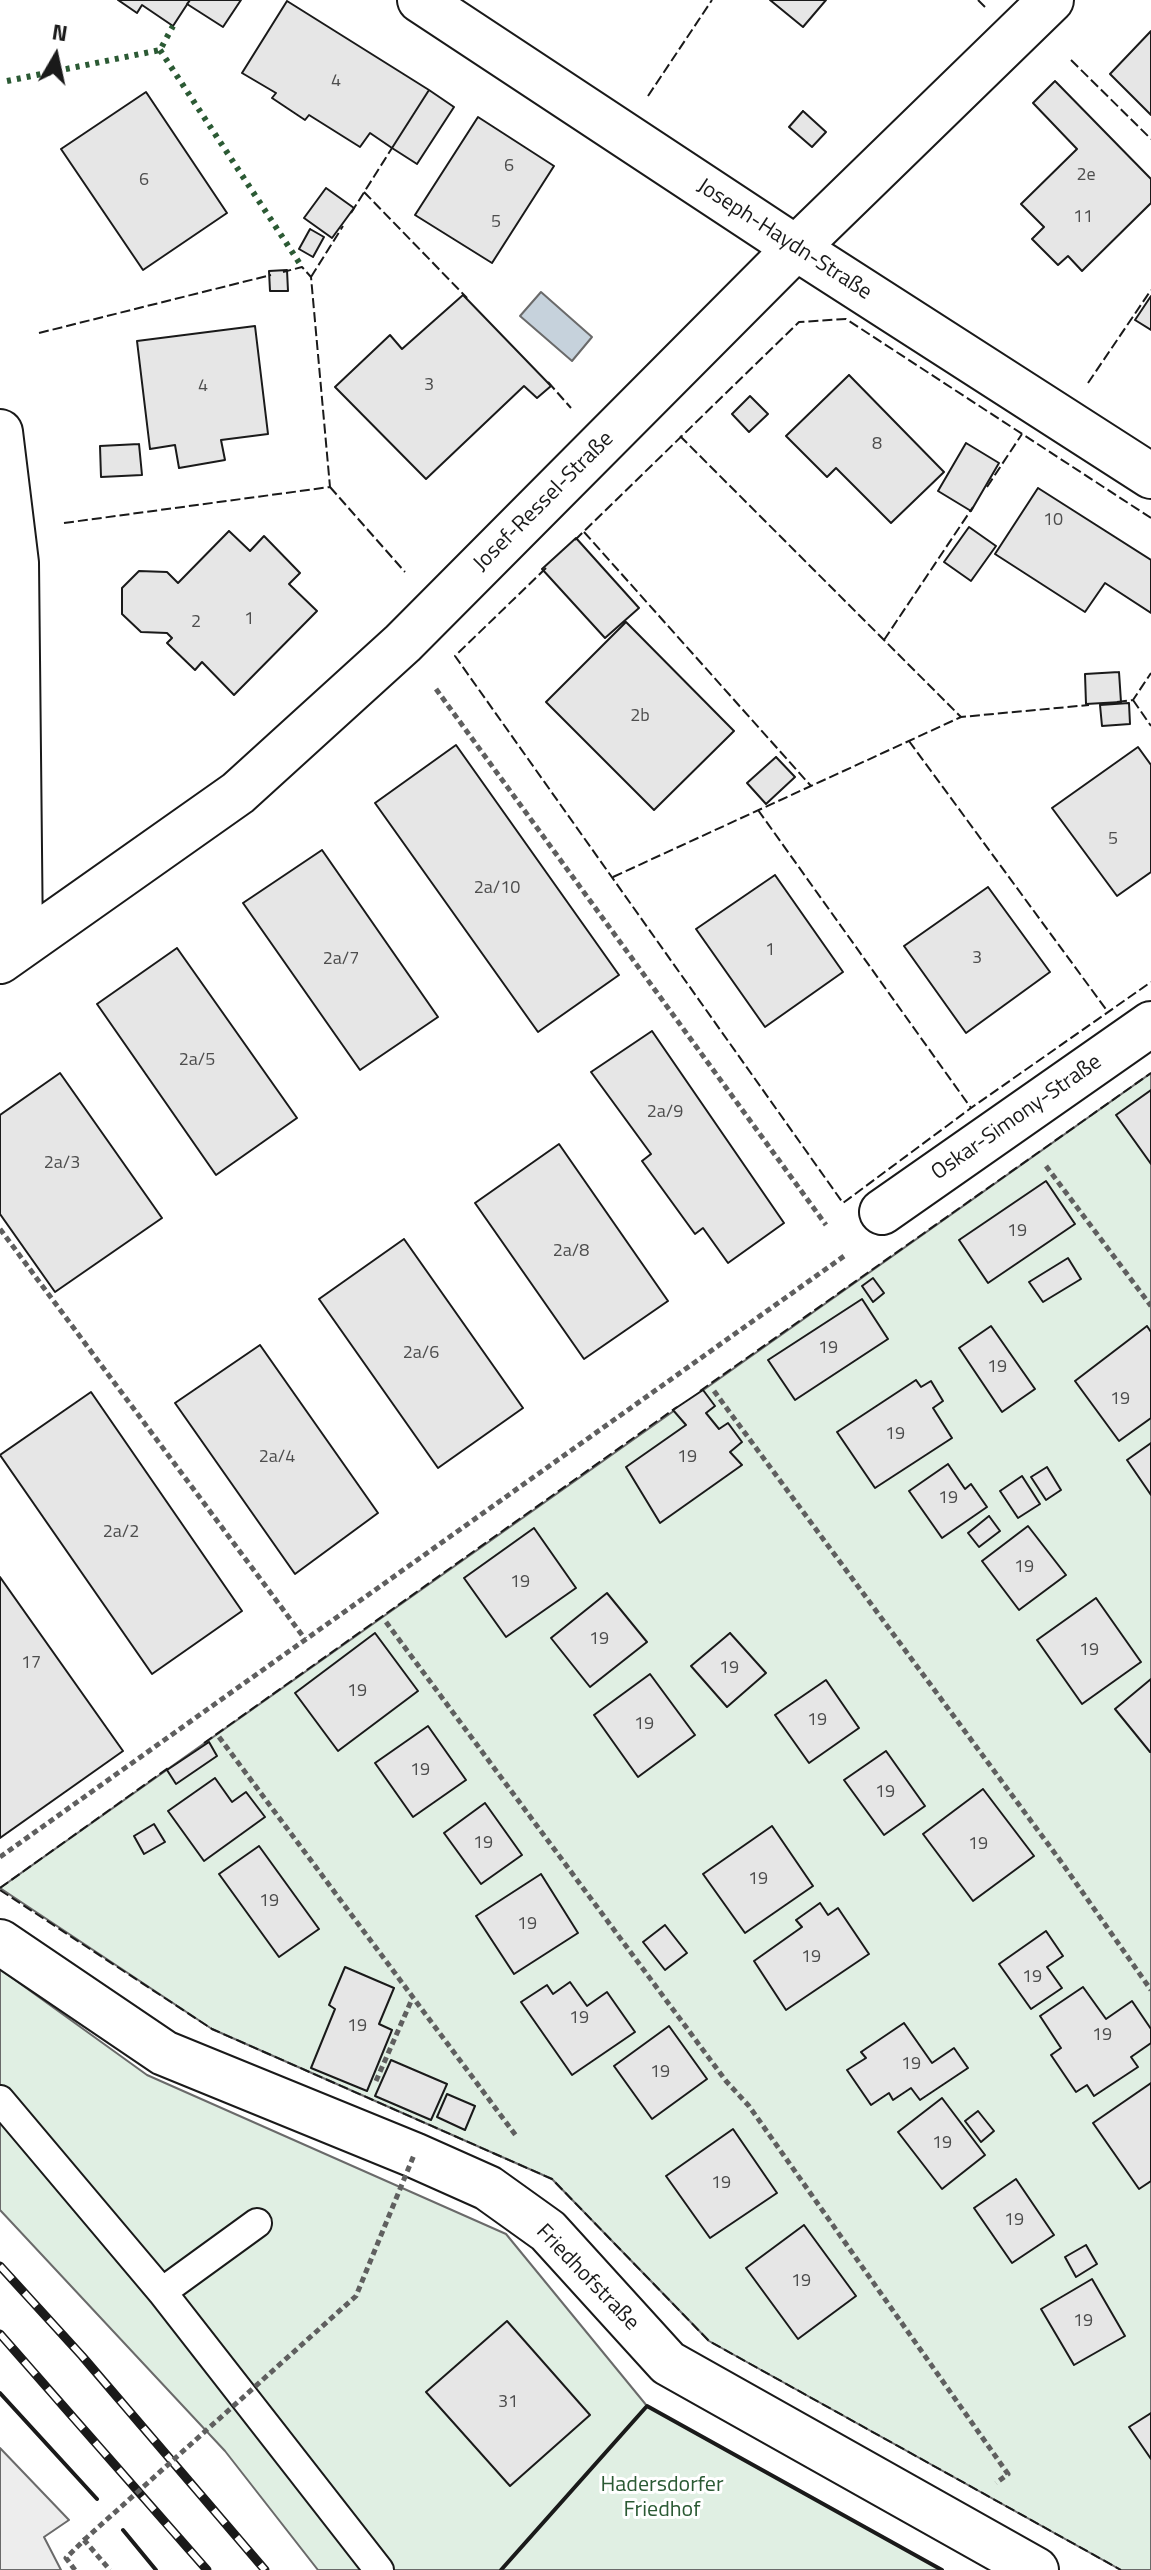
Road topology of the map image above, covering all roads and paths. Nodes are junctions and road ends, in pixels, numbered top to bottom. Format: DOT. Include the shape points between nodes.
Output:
graph roads {
  1 [pos="420,0"];
  2 [pos="1051,0"];
  3 [pos="796,248"];
  4 [pos="0,432"];
  5 [pos="1151,476"];
  6 [pos="403,643"];
  7 [pos="10,953"];
  8 [pos="1151,1024"];
  9 [pos="1015,1119"];
  10 [pos="882,1212"];
  11 [pos="0,1229"];
  12 [pos="829,1229"];
  13 [pos="838,1241"];
  14 [pos="847,1254"];
  15 [pos="1151,1306"];
  16 [pos="714,1391"];
  17 [pos="386,1622"];
  18 [pos="305,1639"];
  19 [pos="219,1737"];
  20 [pos="0,1857"];
  21 [pos="0,1942"];
  22 [pos="1151,1990"];
  23 [pos="413,1998"];
  24 [pos="0,2100"];
  25 [pos="354,2130"];
  26 [pos="519,2139"];
  27 [pos="414,2155"];
  28 [pos="257,2223"];
  29 [pos="162,2292"];
  30 [pos="962,2529"];
  31 [pos="84,2540"];
  32 [pos="75,2570"];
  33 [pos="110,2570"];
  34 [pos="379,2570"];
  35 [pos="1036,2570"];
  1 -- 3 [label="street, Joseph-Haydn-Straße"];
  2 -- 3 [label="street, Josef-Ressel-Straße"];
  3 -- 5 [label="street, Joseph-Haydn-Straße"];
  3 -- 6 [label="street, Josef-Ressel-Straße"];
  4 -- 7 [label="street" via="16,563"];
  6 -- 7 [label="street, Josef-Ressel-Straße" via="238,793"];
  6 -- 12 [label="path"];
  8 -- 9 [label="street, Oskar-Simony-Straße"];
  9 -- 10 [label="street, Oskar-Simony-Straße"];
  9 -- 15 [label="path"];
  10 -- 14 [label="path" via="871,1237"];
  11 -- 18 [label="path"];
  13 -- 14 [label="path"];
  14 -- 18 [label="path"];
  16 -- 22 [label="path"];
  17 -- 30 [label="path" via="749,2106 1008,2474 983,2493"];
  18 -- 20 [label="path"];
  19 -- 23 [label="path"];
  21 -- 25 [label="street, Friedhofstraße" via="164,2053"];
  23 -- 25 [label="path"];
  23 -- 26 [label="path"];
  24 -- 29 [label="lane"];
  25 -- 27 [label="street, Friedhofstraße"];
  27 -- 30 [label="street, Friedhofstraße" via="488,2188 548,2231 668,2363"];
  27 -- 31 [label="path, bridge" via="356,2296"];
  28 -- 29 [label="lane"];
  29 -- 34 [label="lane"];
  30 -- 35 [label="street, Friedhofstraße"];
  31 -- 32 [label="path" via="66,2558"];
  31 -- 33 [label="path"];
}
